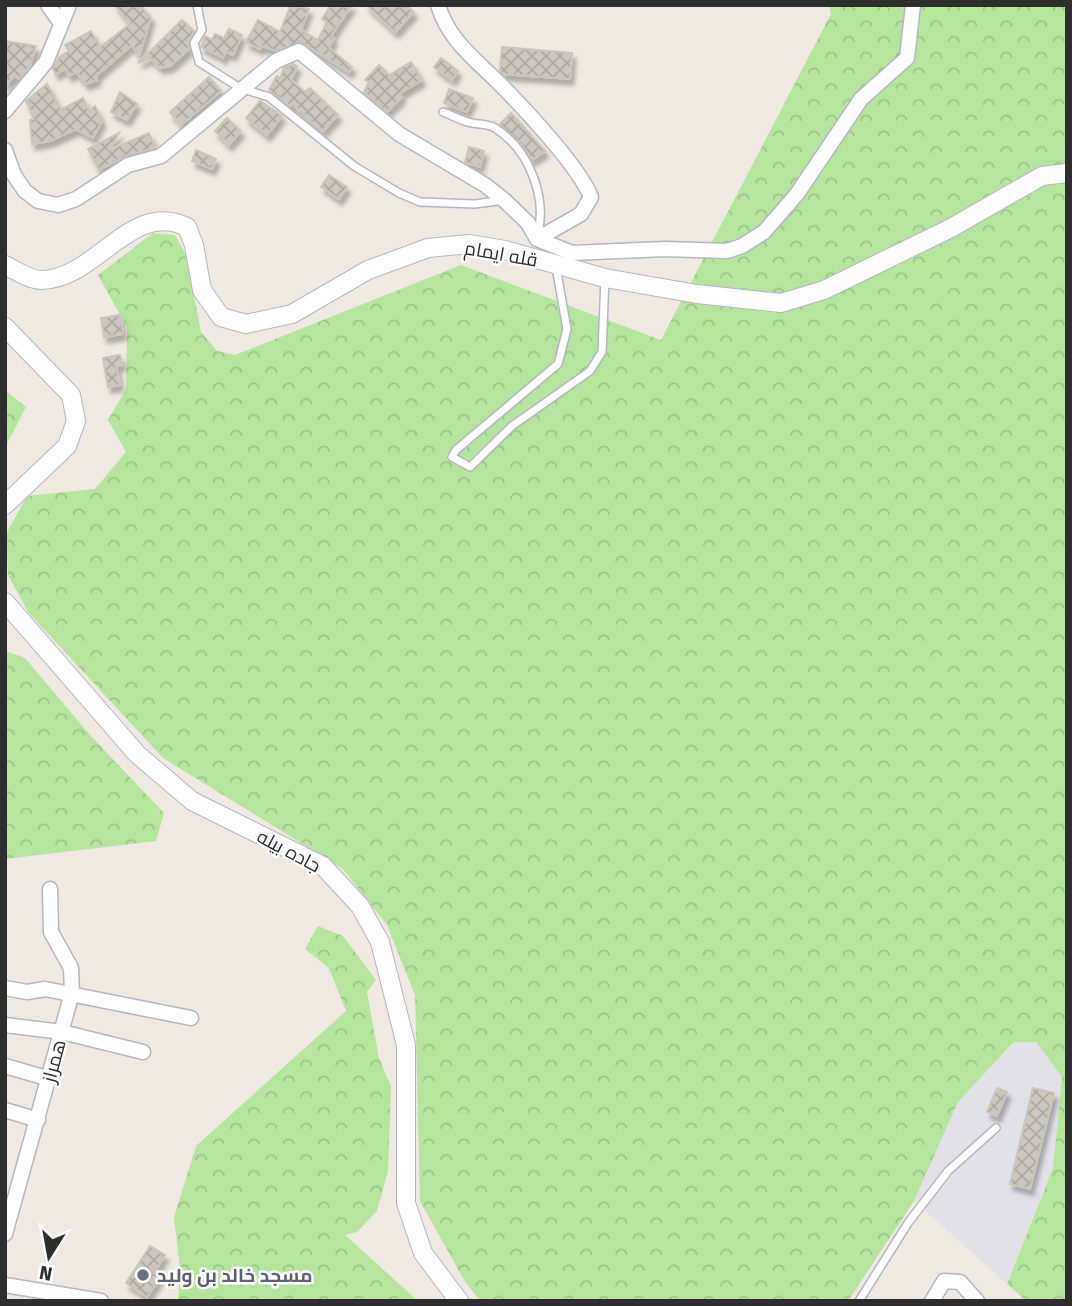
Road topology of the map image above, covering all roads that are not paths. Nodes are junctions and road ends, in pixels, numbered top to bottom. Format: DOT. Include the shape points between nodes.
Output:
graph roads {
  1 [pos="48,5"];
  2 [pos="69,5"];
  3 [pos="195,5"];
  4 [pos="203,5"];
  5 [pos="438,5"];
  6 [pos="913,5"];
  7 [pos="60,22"];
  8 [pos="240,88"];
  9 [pos="5,111"];
  10 [pos="443,112"];
  11 [pos="5,150"];
  12 [pos="1067,173"];
  13 [pos="504,200"];
  14 [pos="537,239"];
  15 [pos="5,265"];
  16 [pos="556,265"];
  17 [pos="605,278"];
  18 [pos="5,327"];
  19 [pos="5,505"];
  20 [pos="5,602"];
  21 [pos="50,889"];
  22 [pos="5,988"];
  23 [pos="72,993"];
  24 [pos="191,1018"];
  25 [pos="5,1025"];
  26 [pos="62,1032"];
  27 [pos="143,1052"];
  28 [pos="5,1066"];
  29 [pos="50,1079"];
  30 [pos="5,1110"];
  31 [pos="38,1120"];
  32 [pos="996,1128"];
  33 [pos="11,1188"];
  34 [pos="5,1234"];
  35 [pos="5,1285"];
  36 [pos="101,1301"];
  37 [pos="459,1301"];
  38 [pos="859,1301"];
  39 [pos="932,1301"];
  40 [pos="977,1301"];
  1 -- 7 [label="street"];
  2 -- 7 [label="street"];
  3 -- 4 [label="lane"];
  3 -- 8 [label="lane" via="202,30 194,43 199,62"];
  5 -- 14 [label="street" via="456,43 531,116 586,184 591,198 581,214"];
  6 -- 14 [label="street" via="906,58 861,99 797,194 764,232 742,246 727,251 665,248 572,253"];
  7 -- 9 [label="street" via="46,62"];
  8 -- 11 [label="street" via="161,156 128,165 76,199 58,205 38,201 25,191"];
  8 -- 13 [label="lane" via="269,97 354,166 399,194 420,202"];
  8 -- 13 [label="street" via="276,61 299,51 399,134"];
  10 -- 14 [label="lane" via="492,126 528,166 538,190 541,222"];
  12 -- 17 [label="street, قله ایمام" via="1042,176 951,228 824,290 782,303"];
  13 -- 14 [label="street"];
  15 -- 16 [label="street, قله ایمام" via="38,280 67,276 146,222 170,219 187,227 202,290 221,317 246,324 292,314 368,270 428,248 469,244"];
  16 -- 17 [label="street, قله ایمام"];
  16 -- 17 [label="lane" via="567,328 558,364 456,450 452,457 459,463 470,467 480,460 512,426 590,371 603,352"];
  18 -- 19 [label="street" via="71,395 76,421 66,446"];
  20 -- 37 [label="street, جاده بیله" via="137,754 192,801 323,866 360,906 380,942 404,1036 406,1203 423,1253"];
  21 -- 23 [label="street, همراز" via="51,932 71,968"];
  22 -- 23 [label="street"];
  23 -- 24 [label="street"];
  23 -- 26 [label="street, همراز"];
  25 -- 26 [label="street"];
  26 -- 27 [label="street"];
  26 -- 29 [label="street, همراز"];
  28 -- 29 [label="street"];
  29 -- 31 [label="street, همراز"];
  30 -- 31 [label="street"];
  31 -- 33 [label="street, همراز"];
  32 -- 38 [label="lane" via="948,1171 908,1223"];
  33 -- 34 [label="street, همراز"];
  35 -- 36 [label="street"];
  39 -- 40 [label="street" via="944,1281 960,1282"];
}
